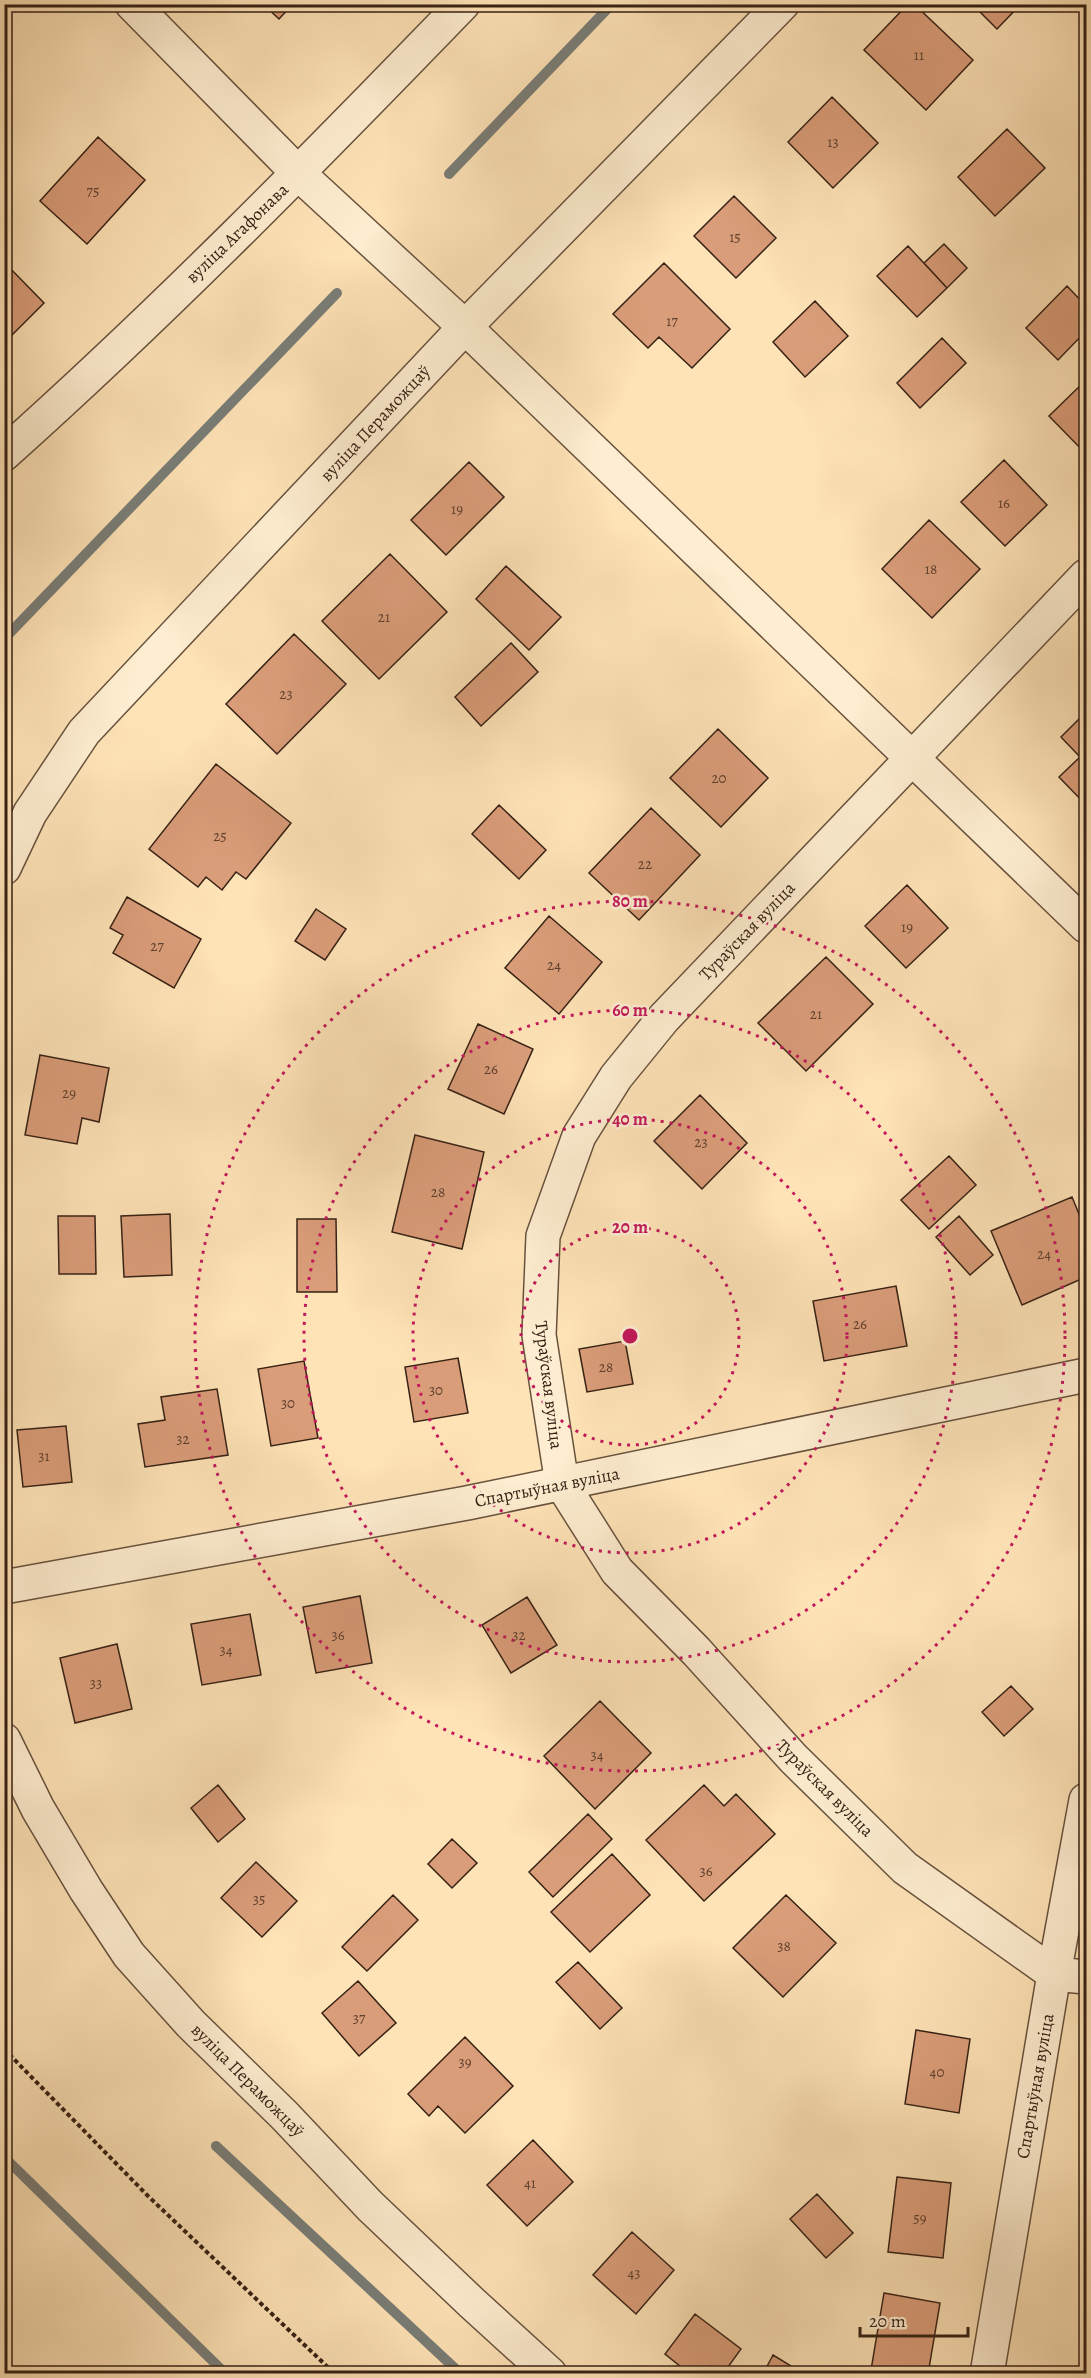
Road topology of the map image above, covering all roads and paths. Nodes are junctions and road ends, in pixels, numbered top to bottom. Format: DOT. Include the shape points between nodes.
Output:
graph roads {
  1 [pos="132,4"];
  2 [pos="463,4"];
  3 [pos="782,4"];
  4 [pos="299,174"];
  5 [pos="465,327"];
  6 [pos="4,454"];
  7 [pos="1086,576"];
  8 [pos="914,759"];
  9 [pos="4,868"];
  10 [pos="1086,926"];
  11 [pos="1086,1375"];
  12 [pos="562,1484"];
  13 [pos="4,1587"];
  14 [pos="4,1740"];
  15 [pos="1086,1800"];
  16 [pos="1054,1974"];
  17 [pos="1086,1977"];
  18 [pos="4,2049"];
  19 [pos="335,2373"];
  20 [pos="550,2373"];
  21 [pos="987,2373"];
  1 -- 4 [label="street"];
  2 -- 4 [label="street, вуліца Агафонава"];
  3 -- 5 [label="street, вуліца Пераможцаў"];
  4 -- 5 [label="street"];
  4 -- 6 [label="street, вуліца Агафонава"];
  5 -- 8 [label="street"];
  5 -- 9 [label="street, вуліца Пераможцаў" via="84,732 30,813"];
  7 -- 8 [label="street, Тураўская вуліца"];
  8 -- 10 [label="street"];
  8 -- 12 [label="street, Тураўская вуліца" via="664,1018 616,1077 579,1136 543,1236 539,1335"];
  11 -- 12 [label="street, Спартыўная вуліца"];
  12 -- 13 [label="street, Спартыўная вуліца"];
  12 -- 16 [label="street, Тураўская вуліца" via="617,1571 793,1758 905,1868"];
  14 -- 20 [label="street, вуліца Пераможцаў" via="38,1809 129,1955 191,2024 370,2206"];
  15 -- 16 [label="street, Спартыўная вуліца"];
  16 -- 17 [label="street"];
  16 -- 21 [label="street, Спартыўная вуліца"];
  18 -- 19 [label="path" via="148,2196"];
}
